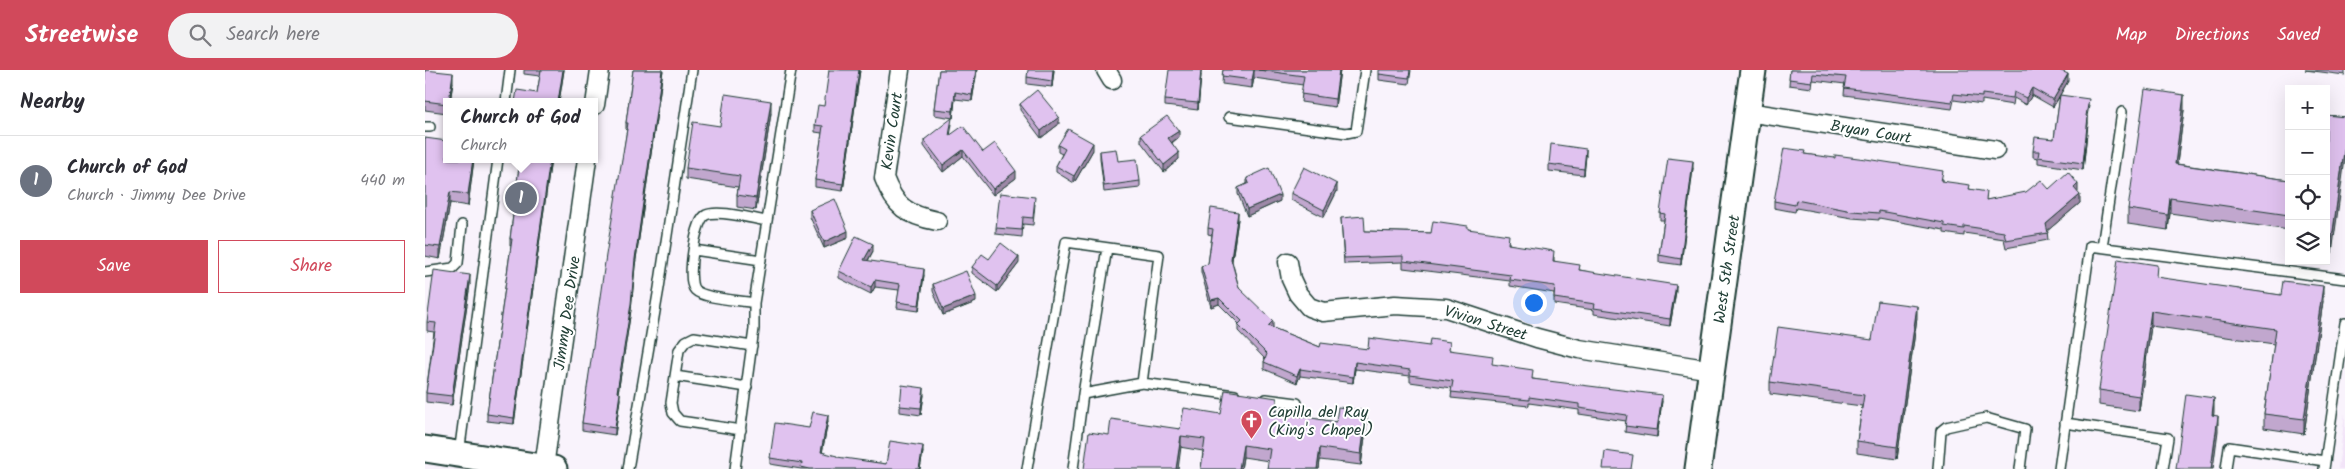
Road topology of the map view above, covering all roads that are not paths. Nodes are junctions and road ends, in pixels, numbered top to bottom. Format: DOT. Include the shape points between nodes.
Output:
graph roads {
  1 [pos="510,70"];
  2 [pos="600,70"];
  3 [pos="692,70"];
  4 [pos="791,70"];
  5 [pos="900,70"];
  6 [pos="1365,70"];
  7 [pos="1753,70"];
  8 [pos="506,98"];
  9 [pos="596,98"];
  10 [pos="1747,112"];
  11 [pos="2122,112"];
  12 [pos="1229,117"];
  13 [pos="1995,150"];
  14 [pos="497,163"];
  15 [pos="586,163"];
  16 [pos="767,220"];
  17 [pos="937,220"];
  18 [pos="462,224"];
  19 [pos="1107,248"];
  20 [pos="2102,248"];
  21 [pos="694,250"];
  22 [pos="761,260"];
  23 [pos="1288,262"];
  24 [pos="425,272"];
  25 [pos="2345,279"];
  26 [pos="754,303"];
  27 [pos="2345,323"];
  28 [pos="752,346"];
  29 [pos="1712,370"];
  30 [pos="675,376"];
  31 [pos="1142,383"];
  32 [pos="747,387"];
  33 [pos="1083,394"];
  34 [pos="1297,404"];
  35 [pos="2065,423"];
  36 [pos="741,430"];
  37 [pos="425,449"];
  38 [pos="425,454"];
  39 [pos="459,454"];
  40 [pos="492,464"];
  41 [pos="2325,465"];
  42 [pos="539,468"];
  43 [pos="628,469"];
  44 [pos="735,469"];
  45 [pos="1027,469"];
  46 [pos="1073,469"];
  47 [pos="1698,469"];
  48 [pos="1938,469"];
  49 [pos="2020,469"];
  50 [pos="2059,469"];
  51 [pos="2163,469"];
  52 [pos="2226,469"];
  1 -- 8 [label="lane"];
  2 -- 9 [label="street"];
  3 -- 43 [label="lane"];
  4 -- 16 [label="lane"];
  5 -- 17 [label="street, Kevin Court" via="884,178 898,204 915,217"];
  6 -- 12 [label="lane" via="1356,131 1346,133"];
  7 -- 10 [label="street, West 5th Street"];
  10 -- 13 [label="street, Bryan Court"];
  10 -- 29 [label="street, West 5th Street"];
  11 -- 20 [label="lane"];
  14 -- 39 [label="lane"];
  15 -- 42 [label="street, Jimmy Dee Drive"];
  16 -- 21 [label="lane" via="714,213 705,215 698,225"];
  16 -- 22 [label="lane"];
  18 -- 24 [label="lane" via="458,263 453,268"];
  19 -- 31 [label="lane" via="1159,255"];
  19 -- 33 [label="lane"];
  19 -- 45 [label="lane" via="1066,242"];
  20 -- 25 [label="lane"];
  20 -- 35 [label="lane" via="2090,246"];
  21 -- 22 [label="lane"];
  21 -- 26 [label="lane" via="690,277 693,288 701,295"];
  22 -- 26 [label="lane"];
  23 -- 29 [label="street, Vivion Street" via="1298,294 1309,307 1323,312 1395,305 1446,308 1572,347"];
  26 -- 28 [label="lane"];
  27 -- 41 [label="lane"];
  28 -- 30 [label="lane" via="694,337 679,350"];
  28 -- 32 [label="lane"];
  29 -- 47 [label="street, West 5th Street"];
  30 -- 32 [label="lane"];
  30 -- 36 [label="lane" via="671,403 673,413 680,421"];
  31 -- 33 [label="lane"];
  31 -- 34 [label="lane"];
  32 -- 36 [label="lane"];
  33 -- 46 [label="lane"];
  35 -- 50 [label="lane"];
  35 -- 51 [label="lane" via="2168,438"];
  36 -- 44 [label="lane"];
  37 -- 38 [label="lane"];
  37 -- 39 [label="street"];
  39 -- 40 [label="street"];
  40 -- 42 [label="street"];
  41 -- 52 [label="lane" via="2229,447"];
  48 -- 49 [label="lane" via="1941,431 1986,418 2025,428"];
}
